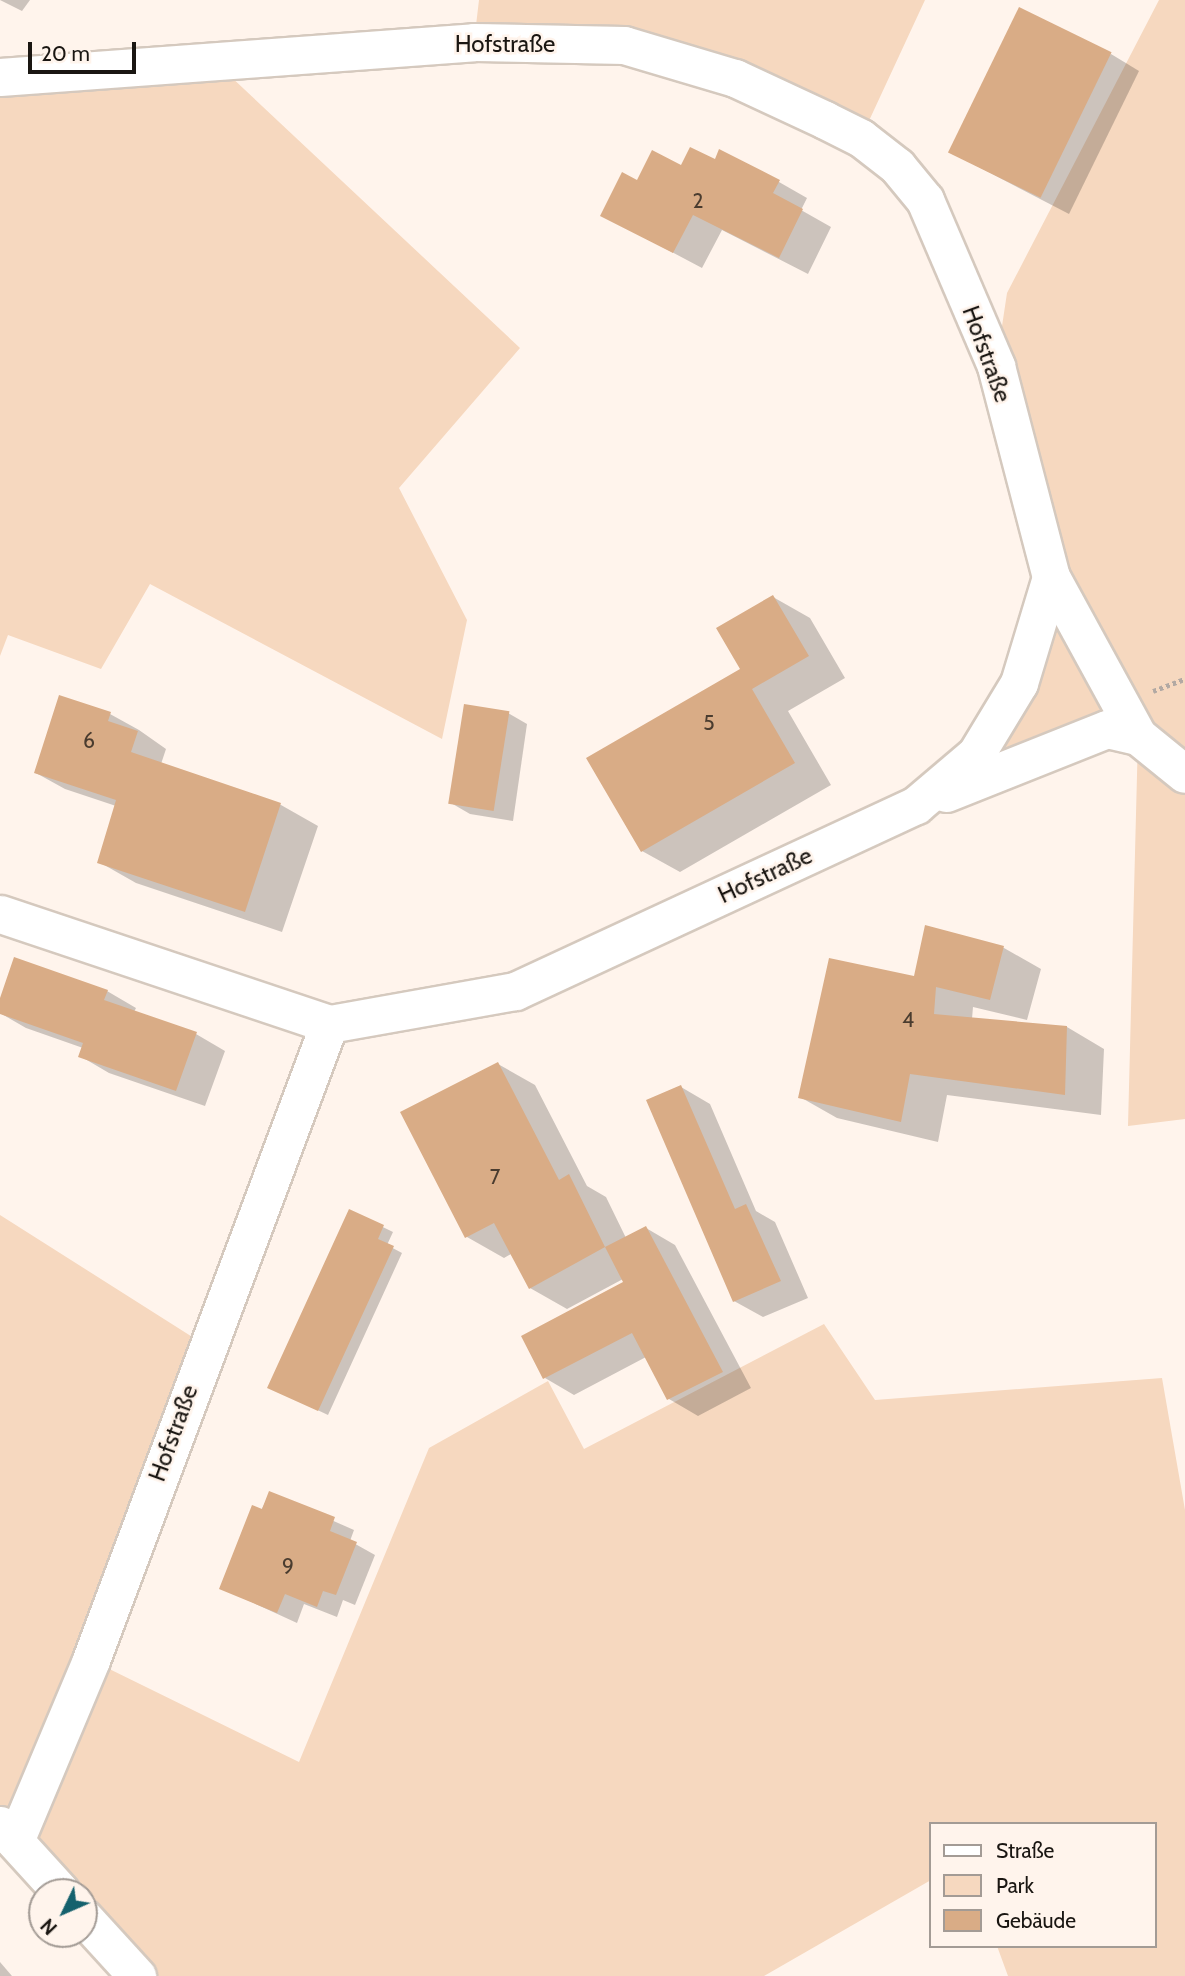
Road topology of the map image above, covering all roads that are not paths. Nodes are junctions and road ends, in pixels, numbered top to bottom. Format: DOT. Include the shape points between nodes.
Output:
graph roads {
  1 [pos="0,76"];
  2 [pos="1051,576"];
  3 [pos="1138,736"];
  4 [pos="1185,774"];
  5 [pos="916,805"];
  6 [pos="0,914"];
  7 [pos="329,1024"];
  8 [pos="8,1833"];
  9 [pos="48,1878"];
  10 [pos="98,1933"];
  11 [pos="137,1976"];
  1 -- 2 [label="street, Hofstraße" via="474,42 624,45 735,78 825,120 861,138 897,166 925,200 996,366"];
  2 -- 3 [label="street"];
  2 -- 5 [label="street, Hofstraße" via="1018,683 976,754"];
  3 -- 4 [label="street"];
  3 -- 5 [label="street" via="1107,729"];
  5 -- 7 [label="street, Hofstraße" via="515,991"];
  6 -- 7 [label="street, Hofstraße"];
  7 -- 8 [label="street, Hofstraße" via="91,1660"];
  8 -- 9 [label="street"];
  10 -- 11 [label="street"];
}
